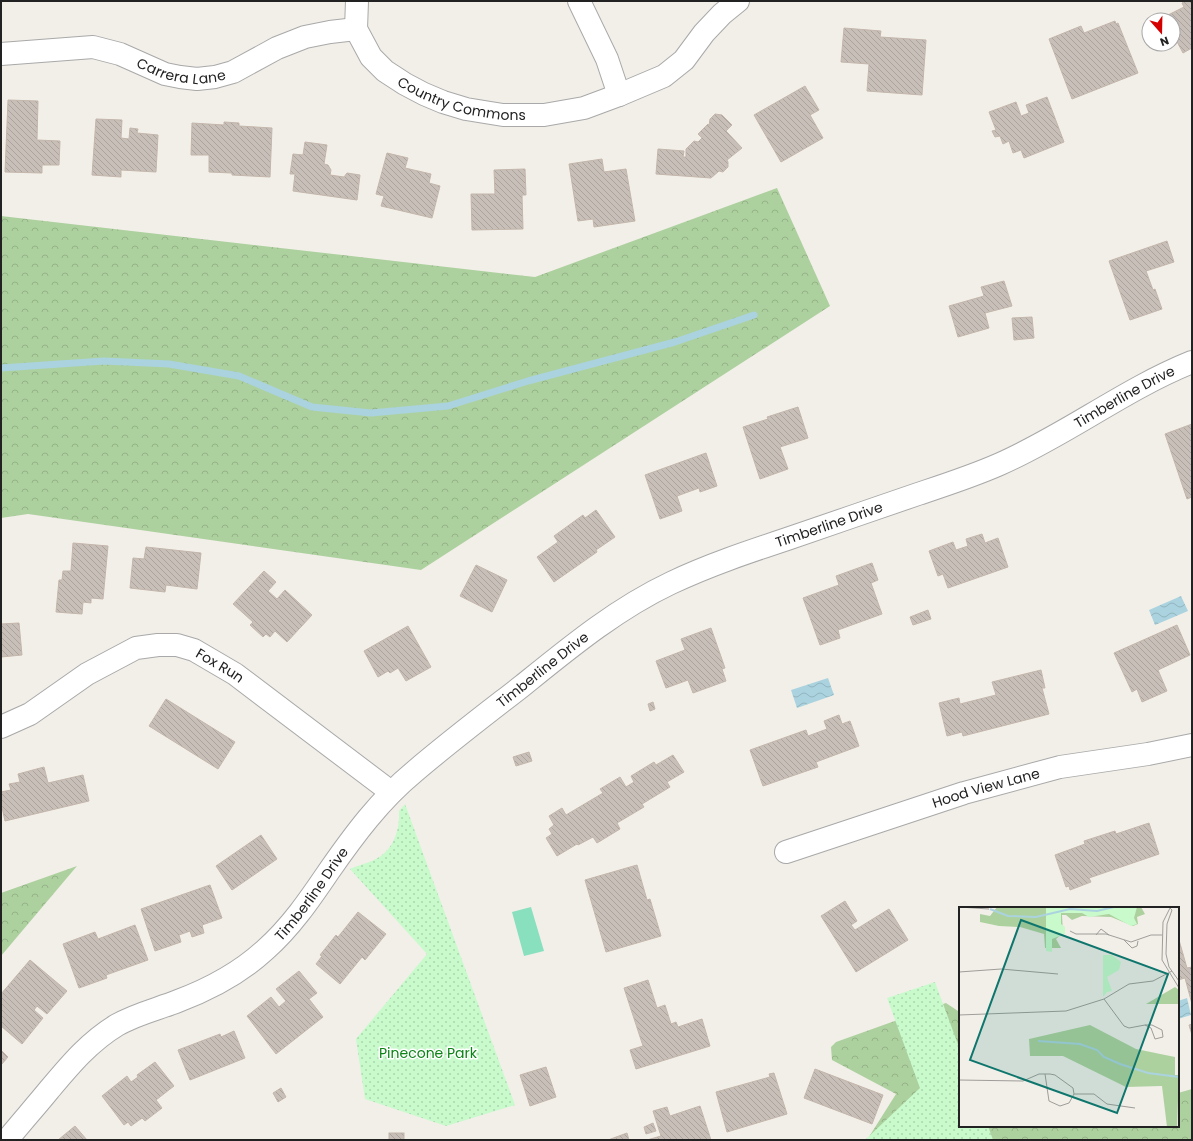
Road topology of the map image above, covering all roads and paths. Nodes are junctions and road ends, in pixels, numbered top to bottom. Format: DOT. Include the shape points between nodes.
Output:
graph roads {
  1 [pos="357,1"];
  2 [pos="579,1"];
  3 [pos="738,1"];
  4 [pos="356,29"];
  5 [pos="1,54"];
  6 [pos="619,95"];
  7 [pos="1192,362"];
  8 [pos="1,714"];
  9 [pos="30,714"];
  10 [pos="1,727"];
  11 [pos="1192,745"];
  12 [pos="391,792"];
  13 [pos="786,852"];
  14 [pos="7,1140"];
  1 -- 4 [label="street"];
  2 -- 6 [label="street" via="606,59"];
  3 -- 6 [label="street, Country Commons" via="704,33 684,60 664,76"];
  4 -- 5 [label="street, Carrera Lane" via="305,38 277,48 233,72 197,79 165,74 120,54 93,47"];
  4 -- 6 [label="street, Country Commons" via="371,57 385,71 424,94 466,109 503,115 544,115 584,108"];
  7 -- 12 [label="street, Timberline Drive" via="1142,385 1049,440 999,464 724,561 651,593 619,612 572,646"];
  8 -- 9 [label="street"];
  9 -- 10 [label="street, Fox Run"];
  9 -- 12 [label="street, Fox Run" via="87,674 136,648 158,644 177,645 194,650 235,674"];
  11 -- 13 [label="street, Hood View Lane" via="1060,767 964,793"];
  12 -- 14 [label="street, Timberline Drive" via="363,825 291,924 265,950 234,974 209,988 121,1023 85,1048"];
}
